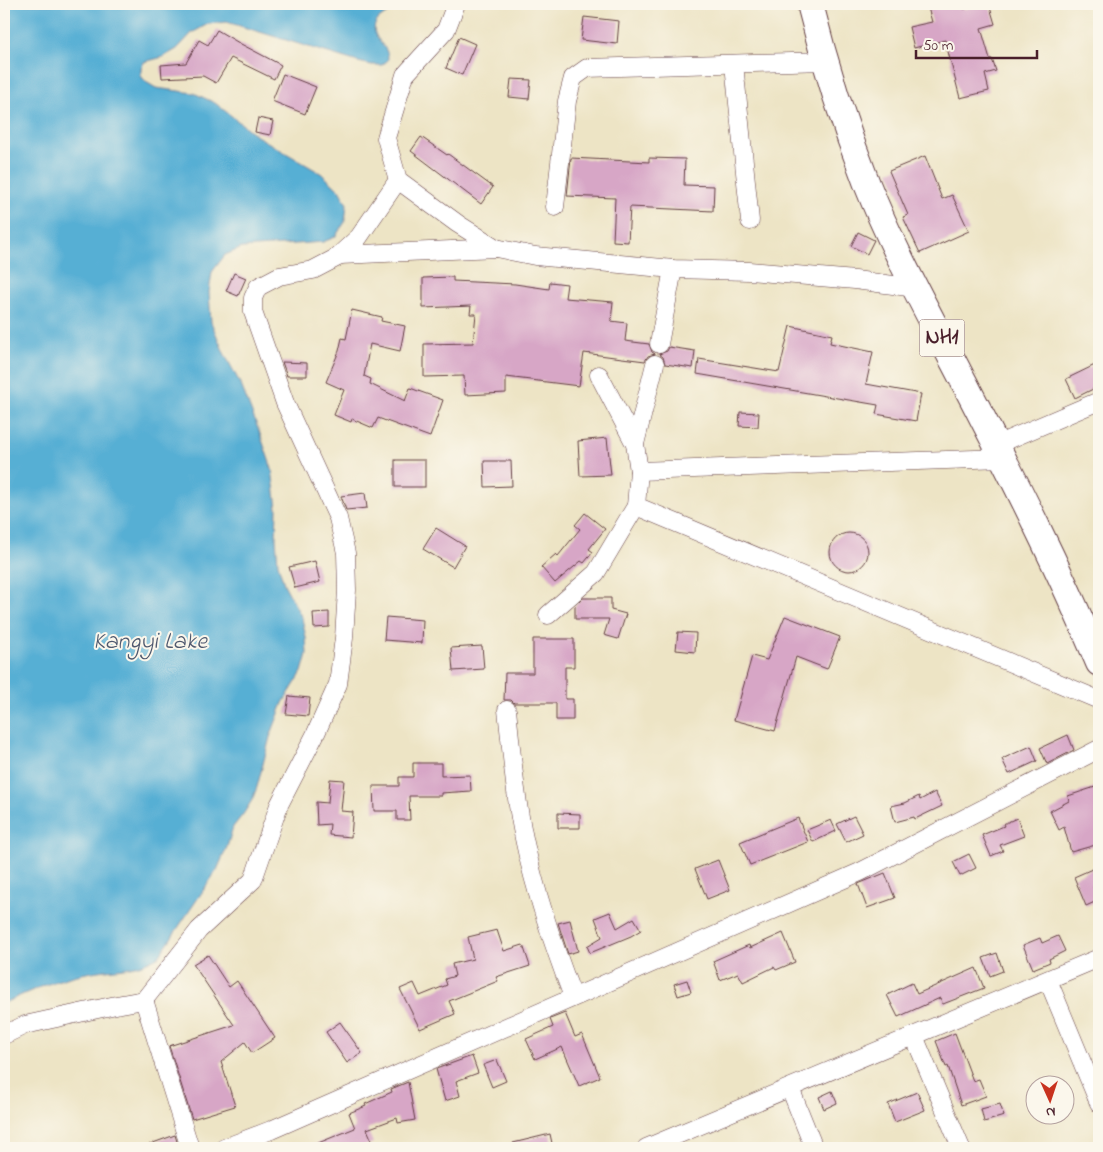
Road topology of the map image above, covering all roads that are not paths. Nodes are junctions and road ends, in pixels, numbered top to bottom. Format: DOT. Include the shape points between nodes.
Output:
graph roads {
  1 [pos="456,4"];
  2 [pos="810,4"];
  3 [pos="825,61"];
  4 [pos="734,64"];
  5 [pos="398,180"];
  6 [pos="555,207"];
  7 [pos="750,222"];
  8 [pos="496,248"];
  9 [pos="340,255"];
  10 [pos="673,269"];
  11 [pos="916,288"];
  12 [pos="659,344"];
  13 [pos="655,364"];
  14 [pos="599,375"];
  15 [pos="1099,401"];
  16 [pos="635,444"];
  17 [pos="1000,452"];
  18 [pos="639,470"];
  19 [pos="636,506"];
  20 [pos="548,615"];
  21 [pos="1099,663"];
  22 [pos="1099,700"];
  23 [pos="507,710"];
  24 [pos="1099,749"];
  25 [pos="1099,958"];
  26 [pos="1048,980"];
  27 [pos="573,997"];
  28 [pos="144,1000"];
  29 [pos="4,1035"];
  30 [pos="914,1036"];
  31 [pos="790,1088"];
  32 [pos="1099,1103"];
  33 [pos="246,1144"];
  34 [pos="658,1146"];
  35 [pos="190,1148"];
  36 [pos="224,1148"];
  37 [pos="814,1148"];
  38 [pos="961,1148"];
  1 -- 5 [label="street" via="446,30 405,75 386,138"];
  2 -- 3 [label="highway, NH1"];
  3 -- 4 [label="street"];
  3 -- 11 [label="highway, NH1" via="868,185"];
  4 -- 6 [label="street" via="587,68 573,78 566,101"];
  4 -- 7 [label="street"];
  5 -- 8 [label="street"];
  5 -- 9 [label="street" via="359,237"];
  8 -- 9 [label="street"];
  8 -- 10 [label="street" via="535,256"];
  9 -- 28 [label="street" via="313,270 279,276 258,287 253,298 253,312 285,404 338,518 346,553 347,590 338,684 279,804 253,880 199,930"];
  10 -- 11 [label="street" via="749,271"];
  10 -- 12 [label="street"];
  11 -- 17 [label="highway, NH1"];
  13 -- 16 [label="street"];
  14 -- 16 [label="street"];
  15 -- 17 [label="street"];
  16 -- 18 [label="street"];
  17 -- 18 [label="street"];
  17 -- 21 [label="highway, NH1"];
  18 -- 19 [label="street"];
  19 -- 20 [label="street" via="596,573"];
  19 -- 22 [label="street"];
  23 -- 27 [label="street" via="524,842 556,952"];
  24 -- 27 [label="street" via="860,872"];
  25 -- 26 [label="street"];
  26 -- 30 [label="street"];
  26 -- 32 [label="street"];
  27 -- 33 [label="street"];
  28 -- 29 [label="street" via="26,1025"];
  28 -- 35 [label="street"];
  30 -- 31 [label="street"];
  30 -- 38 [label="street"];
  31 -- 34 [label="street"];
  31 -- 37 [label="street"];
  33 -- 36 [label="street"];
}
